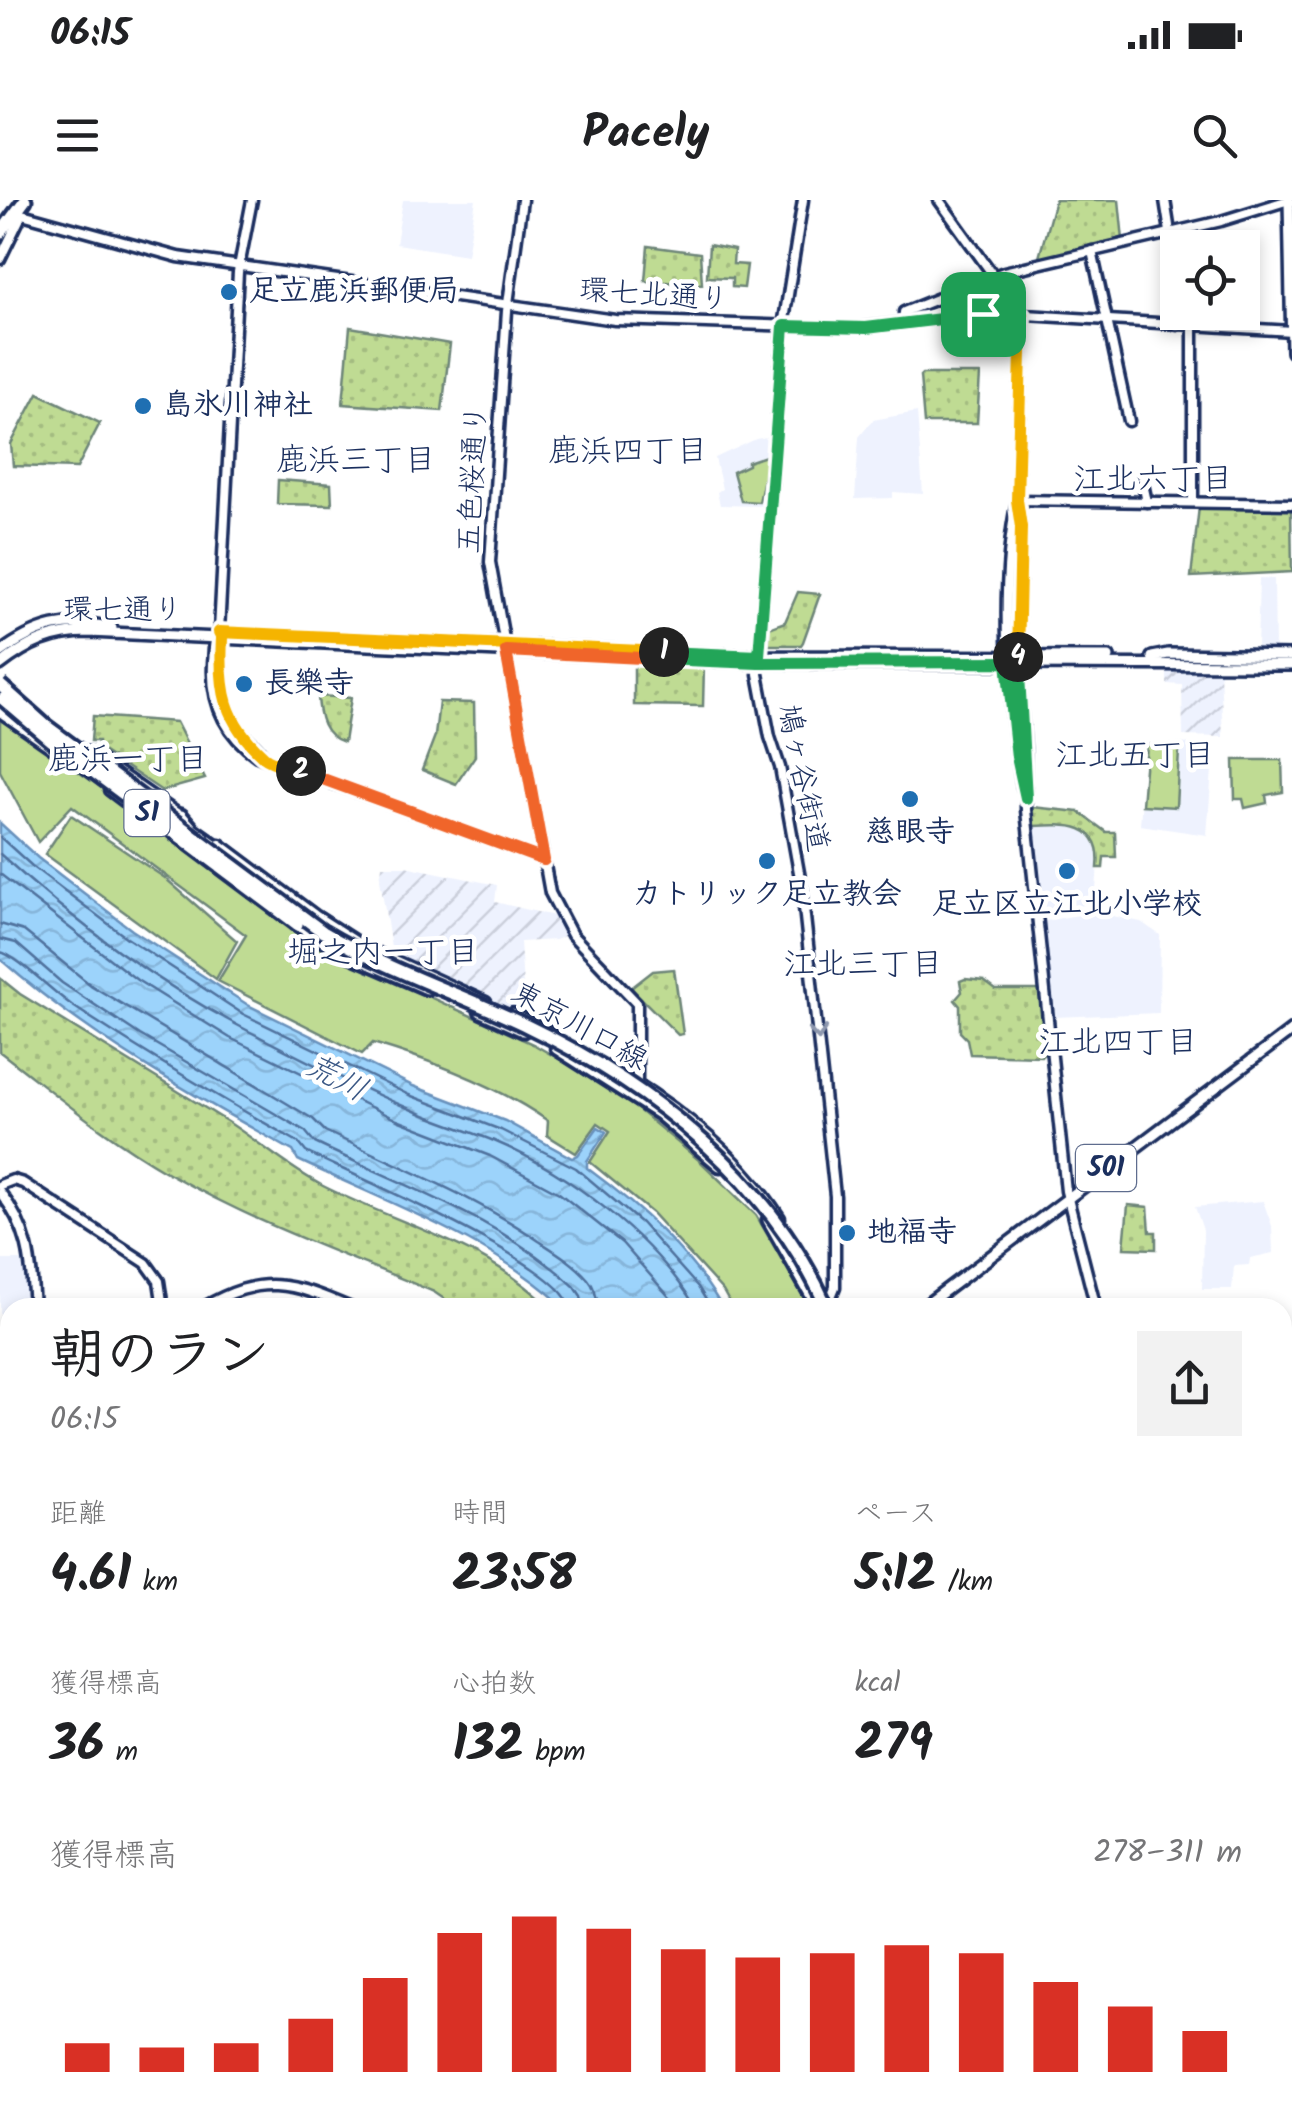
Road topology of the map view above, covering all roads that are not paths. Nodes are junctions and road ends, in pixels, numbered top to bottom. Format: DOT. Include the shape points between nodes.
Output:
graph roads {
  1 [pos="16,200"];
  2 [pos="26,200"];
  3 [pos="252,200"];
  4 [pos="522,200"];
  5 [pos="802,200"];
  6 [pos="939,200"];
  7 [pos="1165,200"];
  8 [pos="1289,200"];
  9 [pos="22,214"];
  10 [pos="0,220"];
  11 [pos="1170,230"];
  12 [pos="1181,230"];
  13 [pos="0,234"];
  14 [pos="1160,235"];
  15 [pos="1092,251"];
  16 [pos="0,259"];
  17 [pos="238,266"];
  18 [pos="994,276"];
  19 [pos="507,305"];
  20 [pos="1022,315"];
  21 [pos="1107,320"];
  22 [pos="904,323"];
  23 [pos="1160,324"];
  24 [pos="784,326"];
  25 [pos="1193,330"];
  26 [pos="1259,330"];
  27 [pos="1292,332"];
  28 [pos="1292,352"];
  29 [pos="1129,422"];
  30 [pos="1142,479"];
  31 [pos="1017,501"];
  32 [pos="1147,502"];
  33 [pos="1193,502"];
  34 [pos="1292,504"];
  35 [pos="107,630"];
  36 [pos="219,635"];
  37 [pos="506,648"];
  38 [pos="759,659"];
  39 [pos="1013,659"];
  40 [pos="1153,660"];
  41 [pos="2,661"];
  42 [pos="1292,663"];
  43 [pos="0,688"];
  44 [pos="0,712"];
  45 [pos="81,758"];
  46 [pos="96,776"];
  47 [pos="182,816"];
  48 [pos="544,860"];
  49 [pos="269,893"];
  50 [pos="297,924"];
  51 [pos="343,944"];
  52 [pos="1292,1030"];
  53 [pos="636,1088"];
  54 [pos="0,1184"];
  55 [pos="0,1192"];
  56 [pos="1066,1197"];
  57 [pos="33,1298"];
  58 [pos="162,1298"];
  59 [pos="221,1298"];
  60 [pos="328,1298"];
  61 [pos="818,1298"];
  62 [pos="819,1298"];
  63 [pos="819,1298"];
  64 [pos="829,1298"];
  65 [pos="935,1298"];
  66 [pos="1093,1298"];
  1 -- 10 [label="highway"];
  2 -- 9 [label="street"];
  2 -- 13 [label="highway"];
  3 -- 17 [label="street"];
  4 -- 19 [label="street, 五色桜通り"];
  5 -- 24 [label="street, 鳩ヶ谷街道"];
  6 -- 18 [label="street"];
  7 -- 11 [label="street"];
  8 -- 12 [label="street"];
  8 -- 27 [label="main road"];
  9 -- 16 [label="street"];
  9 -- 17 [label="street, 環七北通り" via="178,257"];
  14 -- 15 [label="street"];
  15 -- 18 [label="street"];
  15 -- 21 [label="street"];
  17 -- 19 [label="street, 環七北通り"];
  17 -- 36 [label="street"];
  18 -- 20 [label="street"];
  18 -- 22 [label="street" via="904,312"];
  19 -- 24 [label="street, 環七北通り" via="615,320"];
  19 -- 37 [label="street, 五色桜通り" via="490,558"];
  20 -- 21 [label="street, 環七北通り"];
  20 -- 22 [label="street, 環七北通り"];
  20 -- 31 [label="street"];
  21 -- 23 [label="street, 環七北通り"];
  21 -- 29 [label="street"];
  22 -- 24 [label="street, 環七北通り"];
  24 -- 38 [label="street, 鳩ヶ谷街道"];
  25 -- 33 [label="street"];
  26 -- 27 [label="street, 環七北通り"];
  27 -- 28 [label="main road"];
  30 -- 32 [label="street"];
  31 -- 32 [label="street"];
  31 -- 39 [label="street"];
  32 -- 33 [label="street"];
  33 -- 34 [label="street"];
  35 -- 36 [label="main road, 環七通り"];
  35 -- 41 [label="main road" via="47,642"];
  35 -- 41 [label="main road" via="58,623 33,632"];
  36 -- 37 [label="main road, 環七通り"];
  36 -- 48 [label="street" via="226,707 264,757"];
  37 -- 38 [label="main road, 環七通り"];
  37 -- 48 [label="street, 五色桜通り"];
  38 -- 39 [label="main road, 環七通り"];
  38 -- 64 [label="street, 鳩ヶ谷街道, one-way" via="801,881 826,1104 835,1196 835,1288"];
  39 -- 40 [label="main road, 環七通り"];
  39 -- 56 [label="street" via="1017,757"];
  40 -- 42 [label="main road, 環七通り"];
  40 -- 42 [label="main road, 環七通り" via="1168,654"];
  43 -- 45 [label="street, 東京川口線"];
  43 -- 47 [label="street, 東京川口線"];
  43 -- 50 [label="highway, S1, bridge" via="50,740"];
  43 -- 51 [label="highway, S1, bridge"];
  44 -- 46 [label="street"];
  45 -- 46 [label="highway, S1"];
  45 -- 49 [label="street, 東京川口線"];
  46 -- 49 [label="street" via="148,820"];
  46 -- 50 [label="highway, S1, bridge"];
  47 -- 49 [label="highway"];
  47 -- 53 [label="street, 東京川口線" via="354,940 534,1023"];
  48 -- 53 [label="street, 五色桜通り" via="562,920 637,1004"];
  49 -- 51 [label="highway, bridge"];
  49 -- 53 [label="street, 東京川口線" via="352,953 526,1028"];
  50 -- 61 [label="highway, S1, bridge" via="361,961 566,1052 659,1113 735,1179"];
  51 -- 62 [label="highway, S1, bridge" via="530,1028 651,1100 750,1187 786,1233"];
  52 -- 56 [label="main road, 501"];
  53 -- 63 [label="street, 東京川口線" via="758,1200"];
  54 -- 58 [label="street" via="23,1183 146,1263"];
  55 -- 57 [label="street" via="27,1240"];
  56 -- 65 [label="main road, 501"];
  56 -- 66 [label="street"];
  59 -- 60 [label="street" via="276,1283"];
}
